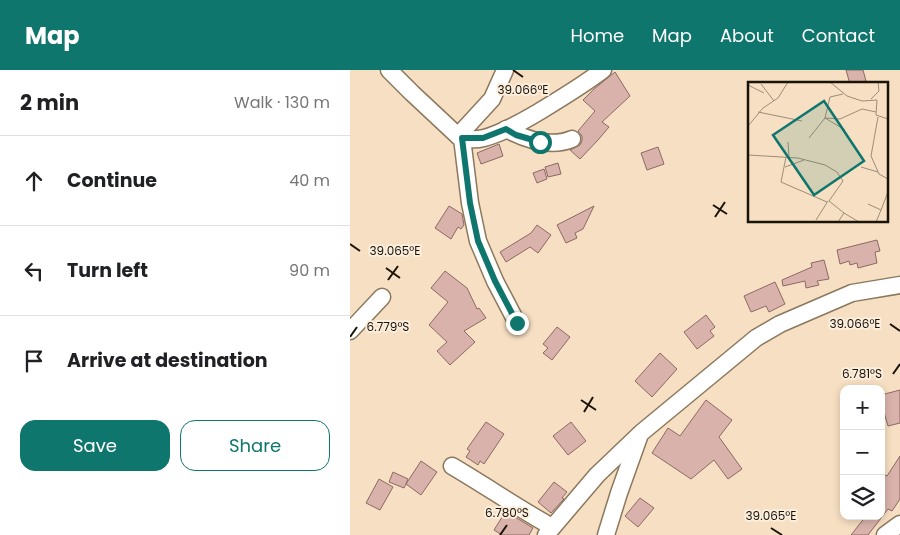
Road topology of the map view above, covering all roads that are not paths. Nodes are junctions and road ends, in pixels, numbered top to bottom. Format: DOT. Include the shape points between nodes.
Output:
graph roads {
  1 [pos="388,70"];
  2 [pos="505,70"];
  3 [pos="603,70"];
  4 [pos="506,129"];
  5 [pos="460,137"];
  6 [pos="572,139"];
  7 [pos="900,285"];
  8 [pos="382,297"];
  9 [pos="517,323"];
  10 [pos="350,331"];
  11 [pos="641,433"];
  12 [pos="452,466"];
  13 [pos="900,524"];
  14 [pos="549,531"];
  15 [pos="606,535"];
  16 [pos="885,535"];
  1 -- 5 [label="street"];
  2 -- 5 [label="street" via="492,100"];
  3 -- 4 [label="street"];
  4 -- 5 [label="street" via="483,138"];
  4 -- 6 [label="street" via="540,142 557,143"];
  5 -- 9 [label="street" via="478,241"];
  7 -- 11 [label="street" via="852,293 780,324 756,338"];
  8 -- 10 [label="street"];
  11 -- 14 [label="street" via="597,476"];
  11 -- 15 [label="street"];
  12 -- 14 [label="street" via="521,509"];
  13 -- 16 [label="street"];
}
